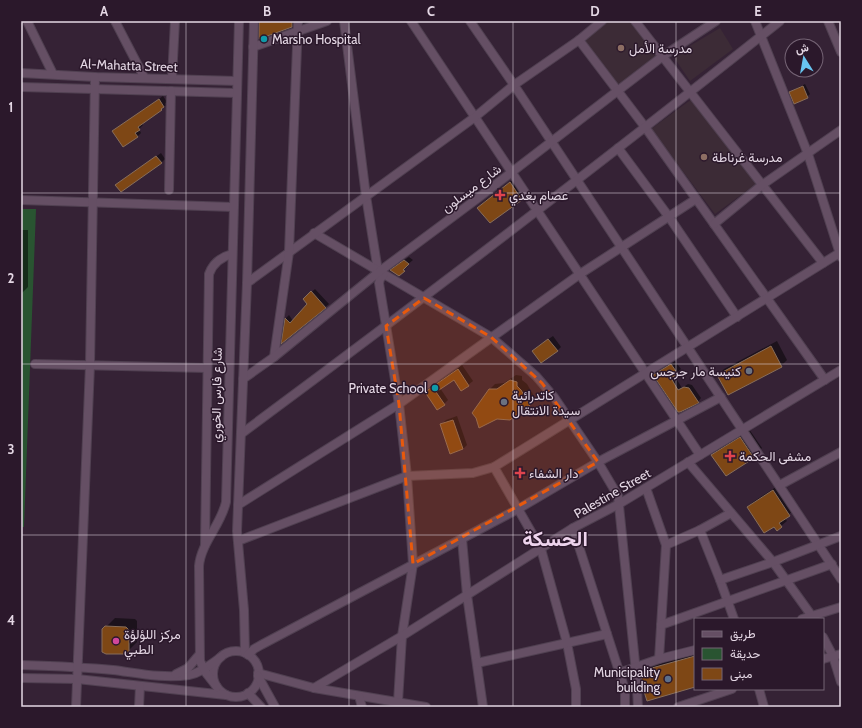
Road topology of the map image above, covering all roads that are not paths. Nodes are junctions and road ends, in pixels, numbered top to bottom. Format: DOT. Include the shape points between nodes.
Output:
graph roads {
  1 [pos="27,21"];
  2 [pos="115,21"];
  3 [pos="175,21"];
  4 [pos="239,21"];
  5 [pos="254,21"];
  6 [pos="298,21"];
  7 [pos="327,21"];
  8 [pos="344,21"];
  9 [pos="411,21"];
  10 [pos="470,21"];
  11 [pos="602,21"];
  12 [pos="635,21"];
  13 [pos="716,21"];
  14 [pos="755,21"];
  15 [pos="780,21"];
  16 [pos="828,21"];
  17 [pos="298,32"];
  18 [pos="761,36"];
  19 [pos="579,40"];
  20 [pos="253,47"];
  21 [pos="841,52"];
  22 [pos="663,56"];
  23 [pos="21,73"];
  24 [pos="53,74"];
  25 [pos="95,77"];
  26 [pos="144,77"];
  27 [pos="172,78"];
  28 [pos="237,81"];
  29 [pos="514,84"];
  30 [pos="21,87"];
  31 [pos="96,90"];
  32 [pos="617,90"];
  33 [pos="171,91"];
  34 [pos="690,91"];
  35 [pos="236,93"];
  36 [pos="475,117"];
  37 [pos="645,127"];
  38 [pos="841,130"];
  39 [pos="551,142"];
  40 [pos="618,148"];
  41 [pos="808,154"];
  42 [pos="512,172"];
  43 [pos="577,180"];
  44 [pos="762,185"];
  45 [pos="169,190"];
  46 [pos="366,196"];
  47 [pos="696,199"];
  48 [pos="21,200"];
  49 [pos="93,202"];
  50 [pos="233,207"];
  51 [pos="538,211"];
  52 [pos="669,217"];
  53 [pos="714,224"];
  54 [pos="314,233"];
  55 [pos="622,248"];
  56 [pos="289,252"];
  57 [pos="232,254"];
  58 [pos="840,254"];
  59 [pos="823,264"];
  60 [pos="380,272"];
  61 [pos="580,274"];
  62 [pos="246,283"];
  63 [pos="424,298"];
  64 [pos="767,298"];
  65 [pos="737,317"];
  66 [pos="386,326"];
  67 [pos="491,337"];
  68 [pos="688,348"];
  69 [pos="274,357"];
  70 [pos="35,364"];
  71 [pos="90,365"];
  72 [pos="208,368"];
  73 [pos="841,370"];
  74 [pos="646,374"];
  75 [pos="243,379"];
  76 [pos="825,380"];
  77 [pos="721,397"];
  78 [pos="400,404"];
  79 [pos="570,420"];
  80 [pos="677,421"];
  81 [pos="743,429"];
  82 [pos="241,434"];
  83 [pos="841,452"];
  84 [pos="700,455"];
  85 [pos="598,462"];
  86 [pos="688,462"];
  87 [pos="494,467"];
  88 [pos="407,476"];
  89 [pos="780,485"];
  90 [pos="646,488"];
  91 [pos="619,504"];
  92 [pos="238,505"];
  93 [pos="518,509"];
  94 [pos="731,513"];
  95 [pos="574,528"];
  96 [pos="700,530"];
  97 [pos="841,536"];
  98 [pos="462,539"];
  99 [pos="238,541"];
  100 [pos="819,544"];
  101 [pos="666,545"];
  102 [pos="205,548"];
  103 [pos="541,549"];
  104 [pos="773,562"];
  105 [pos="413,564"];
  106 [pos="832,564"];
  107 [pos="841,579"];
  108 [pos="720,580"];
  109 [pos="787,580"];
  110 [pos="467,595"];
  111 [pos="728,601"];
  112 [pos="841,607"];
  113 [pos="813,617"];
  114 [pos="734,618"];
  115 [pos="661,625"];
  116 [pos="607,634"];
  117 [pos="402,636"];
  118 [pos="824,639"];
  119 [pos="567,643"];
  120 [pos="694,650"];
  121 [pos="247,654"];
  122 [pos="841,654"];
  123 [pos="199,655"];
  124 [pos="833,656"];
  125 [pos="220,657"];
  126 [pos="659,659"];
  127 [pos="824,659"];
  128 [pos="477,663"];
  129 [pos="21,665"];
  130 [pos="78,667"];
  131 [pos="635,667"];
  132 [pos="203,669"];
  133 [pos="619,673"];
  134 [pos="258,675"];
  135 [pos="169,676"];
  136 [pos="21,678"];
  137 [pos="77,679"];
  138 [pos="841,682"];
  139 [pos="140,686"];
  140 [pos="217,687"];
  141 [pos="314,688"];
  142 [pos="729,690"];
  143 [pos="759,690"];
  144 [pos="248,693"];
  145 [pos="226,695"];
  146 [pos="359,696"];
  147 [pos="704,698"];
  148 [pos="398,702"];
  149 [pos="76,707"];
  150 [pos="139,707"];
  151 [pos="261,707"];
  152 [pos="275,707"];
  153 [pos="362,707"];
  154 [pos="426,707"];
  155 [pos="483,707"];
  156 [pos="576,707"];
  157 [pos="625,707"];
  158 [pos="638,707"];
  159 [pos="678,707"];
  160 [pos="705,707"];
  161 [pos="764,707"];
  1 -- 24 [label="street"];
  2 -- 26 [label="street"];
  3 -- 27 [label="street"];
  4 -- 28 [label="street, شارع فارس الخوري"];
  5 -- 20 [label="street"];
  6 -- 17 [label="street"];
  7 -- 17 [label="street"];
  8 -- 46 [label="street"];
  9 -- 36 [label="street"];
  10 -- 29 [label="street"];
  11 -- 19 [label="street"];
  12 -- 22 [label="street"];
  13 -- 22 [label="street, شارع ميسلون"];
  14 -- 18 [label="street"];
  15 -- 18 [label="street"];
  16 -- 21 [label="street"];
  17 -- 20 [label="street"];
  17 -- 56 [label="street"];
  18 -- 34 [label="street"];
  18 -- 41 [label="street"];
  19 -- 29 [label="street"];
  19 -- 32 [label="street"];
  20 -- 62 [label="street"];
  22 -- 32 [label="street, شارع ميسلون"];
  22 -- 34 [label="street"];
  23 -- 24 [label="street, Al-Mahatta Street"];
  24 -- 25 [label="street, Al-Mahatta Street"];
  25 -- 26 [label="street, Al-Mahatta Street"];
  25 -- 31 [label="street"];
  26 -- 27 [label="street, Al-Mahatta Street"];
  27 -- 28 [label="street, Al-Mahatta Street"];
  28 -- 35 [label="street, شارع فارس الخوري"];
  29 -- 36 [label="street"];
  29 -- 39 [label="street"];
  30 -- 31 [label="street, Al-Mahatta Street"];
  31 -- 33 [label="street, Al-Mahatta Street"];
  31 -- 49 [label="street"];
  32 -- 37 [label="street"];
  32 -- 39 [label="street, شارع ميسلون"];
  33 -- 35 [label="street, Al-Mahatta Street"];
  33 -- 45 [label="street"];
  34 -- 37 [label="street"];
  34 -- 44 [label="street"];
  35 -- 50 [label="street, شارع فارس الخوري"];
  36 -- 42 [label="street"];
  36 -- 46 [label="street"];
  37 -- 40 [label="street"];
  37 -- 47 [label="street"];
  38 -- 41 [label="street"];
  39 -- 42 [label="street, شارع ميسلون"];
  39 -- 43 [label="street"];
  40 -- 43 [label="street"];
  40 -- 52 [label="street"];
  41 -- 44 [label="street"];
  41 -- 58 [label="street"];
  42 -- 51 [label="street"];
  42 -- 60 [label="street, شارع ميسلون"];
  43 -- 51 [label="street"];
  43 -- 55 [label="street"];
  44 -- 53 [label="street"];
  44 -- 59 [label="street"];
  46 -- 54 [label="street"];
  46 -- 60 [label="street"];
  47 -- 52 [label="street"];
  47 -- 53 [label="street"];
  48 -- 49 [label="street"];
  49 -- 50 [label="street"];
  49 -- 71 [label="street"];
  50 -- 57 [label="street, شارع فارس الخوري"];
  51 -- 61 [label="street"];
  51 -- 63 [label="street"];
  52 -- 55 [label="street"];
  52 -- 65 [label="street"];
  53 -- 64 [label="street"];
  54 -- 56 [label="street"];
  54 -- 60 [label="street"];
  55 -- 61 [label="street"];
  55 -- 68 [label="street"];
  56 -- 62 [label="street"];
  56 -- 69 [label="street"];
  57 -- 72 [label="street" via="219,260 209,274"];
  57 -- 102 [label="street, شارع فارس الخوري" via="226,502"];
  58 -- 59 [label="street"];
  59 -- 64 [label="street"];
  60 -- 63 [label="street"];
  60 -- 66 [label="street" via="379,283"];
  60 -- 69 [label="street, شارع ميسلون"];
  61 -- 67 [label="street"];
  61 -- 74 [label="street"];
  62 -- 75 [label="street"];
  63 -- 66 [label="street"];
  63 -- 67 [label="street"];
  64 -- 65 [label="street"];
  64 -- 76 [label="street"];
  65 -- 68 [label="street"];
  66 -- 78 [label="street"];
  66 -- 82 [label="street"];
  67 -- 78 [label="street"];
  67 -- 79 [label="street" via="542,383"];
  68 -- 74 [label="street"];
  68 -- 77 [label="street"];
  69 -- 75 [label="street, شارع ميسلون"];
  70 -- 71 [label="street"];
  71 -- 72 [label="street"];
  71 -- 130 [label="street"];
  72 -- 102 [label="street"];
  73 -- 76 [label="street, Palestine Street"];
  74 -- 79 [label="street"];
  74 -- 80 [label="street"];
  75 -- 82 [label="street"];
  76 -- 81 [label="street, Palestine Street"];
  77 -- 80 [label="street"];
  77 -- 81 [label="street"];
  78 -- 88 [label="street"];
  78 -- 92 [label="street"];
  79 -- 85 [label="street"];
  79 -- 87 [label="street"];
  80 -- 84 [label="street"];
  80 -- 85 [label="street"];
  81 -- 84 [label="street, Palestine Street"];
  81 -- 89 [label="street"];
  82 -- 92 [label="street"];
  83 -- 89 [label="street"];
  84 -- 86 [label="street, Palestine Street"];
  85 -- 91 [label="street" via="617,493"];
  85 -- 93 [label="street"];
  86 -- 90 [label="street, Palestine Street"];
  86 -- 94 [label="street"];
  87 -- 88 [label="street" via="473,473"];
  87 -- 93 [label="street"];
  88 -- 99 [label="street"];
  88 -- 105 [label="street"];
  89 -- 100 [label="street"];
  90 -- 91 [label="street, Palestine Street"];
  90 -- 101 [label="street"];
  91 -- 95 [label="street, Palestine Street"];
  91 -- 131 [label="street"];
  92 -- 99 [label="street"];
  93 -- 98 [label="street"];
  93 -- 103 [label="street"];
  94 -- 96 [label="street"];
  94 -- 104 [label="street"];
  95 -- 103 [label="street, Palestine Street"];
  95 -- 116 [label="street"];
  96 -- 101 [label="street"];
  96 -- 108 [label="street"];
  97 -- 100 [label="street"];
  98 -- 105 [label="street"];
  98 -- 110 [label="street"];
  99 -- 121 [label="street"];
  100 -- 104 [label="street"];
  100 -- 106 [label="street"];
  101 -- 115 [label="street"];
  102 -- 123 [label="street, شارع فارس الخوري" via="199,566"];
  103 -- 110 [label="street, Palestine Street"];
  103 -- 119 [label="street"];
  104 -- 108 [label="street"];
  104 -- 109 [label="street"];
  105 -- 117 [label="street"];
  105 -- 121 [label="street"];
  106 -- 107 [label="street"];
  106 -- 109 [label="street"];
  108 -- 111 [label="street"];
  109 -- 111 [label="street"];
  109 -- 113 [label="street"];
  110 -- 117 [label="street, Palestine Street"];
  110 -- 128 [label="street"];
  111 -- 114 [label="street"];
  111 -- 115 [label="street"];
  112 -- 113 [label="street"];
  115 -- 126 [label="street"];
  116 -- 119 [label="street"];
  116 -- 133 [label="street"];
  117 -- 141 [label="street, Palestine Street"];
  117 -- 148 [label="street"];
  118 -- 124 [label="street"];
  119 -- 128 [label="street"];
  119 -- 156 [label="street" via="576,689"];
  120 -- 126 [label="street"];
  121 -- 125 [label="street" via="232,652"];
  121 -- 134 [label="street" via="255,662"];
  122 -- 124 [label="street"];
  123 -- 132 [label="street, شارع فارس الخوري"];
  123 -- 135 [label="street" via="188,668"];
  124 -- 127 [label="street"];
  124 -- 138 [label="street"];
  125 -- 132 [label="street"];
  125 -- 140 [label="street" via="213,672"];
  126 -- 131 [label="street"];
  128 -- 155 [label="street"];
  129 -- 130 [label="street"];
  130 -- 135 [label="street"];
  130 -- 137 [label="street"];
  131 -- 133 [label="street"];
  131 -- 158 [label="street"];
  132 -- 135 [label="street" via="190,675"];
  132 -- 140 [label="street, شارع فارس الخوري"];
  133 -- 157 [label="street" via="625,690"];
  134 -- 141 [label="street"];
  134 -- 144 [label="street" via="255,686"];
  134 -- 152 [label="street"];
  136 -- 137 [label="street"];
  137 -- 139 [label="street"];
  137 -- 149 [label="street"];
  139 -- 145 [label="street"];
  139 -- 150 [label="street"];
  140 -- 145 [label="street"];
  141 -- 146 [label="street"];
  142 -- 147 [label="street"];
  143 -- 161 [label="street"];
  144 -- 145 [label="street" via="237,697"];
  144 -- 151 [label="street"];
  146 -- 148 [label="street"];
  146 -- 153 [label="street"];
  147 -- 159 [label="street"];
  147 -- 160 [label="street"];
  148 -- 154 [label="street"];
}
